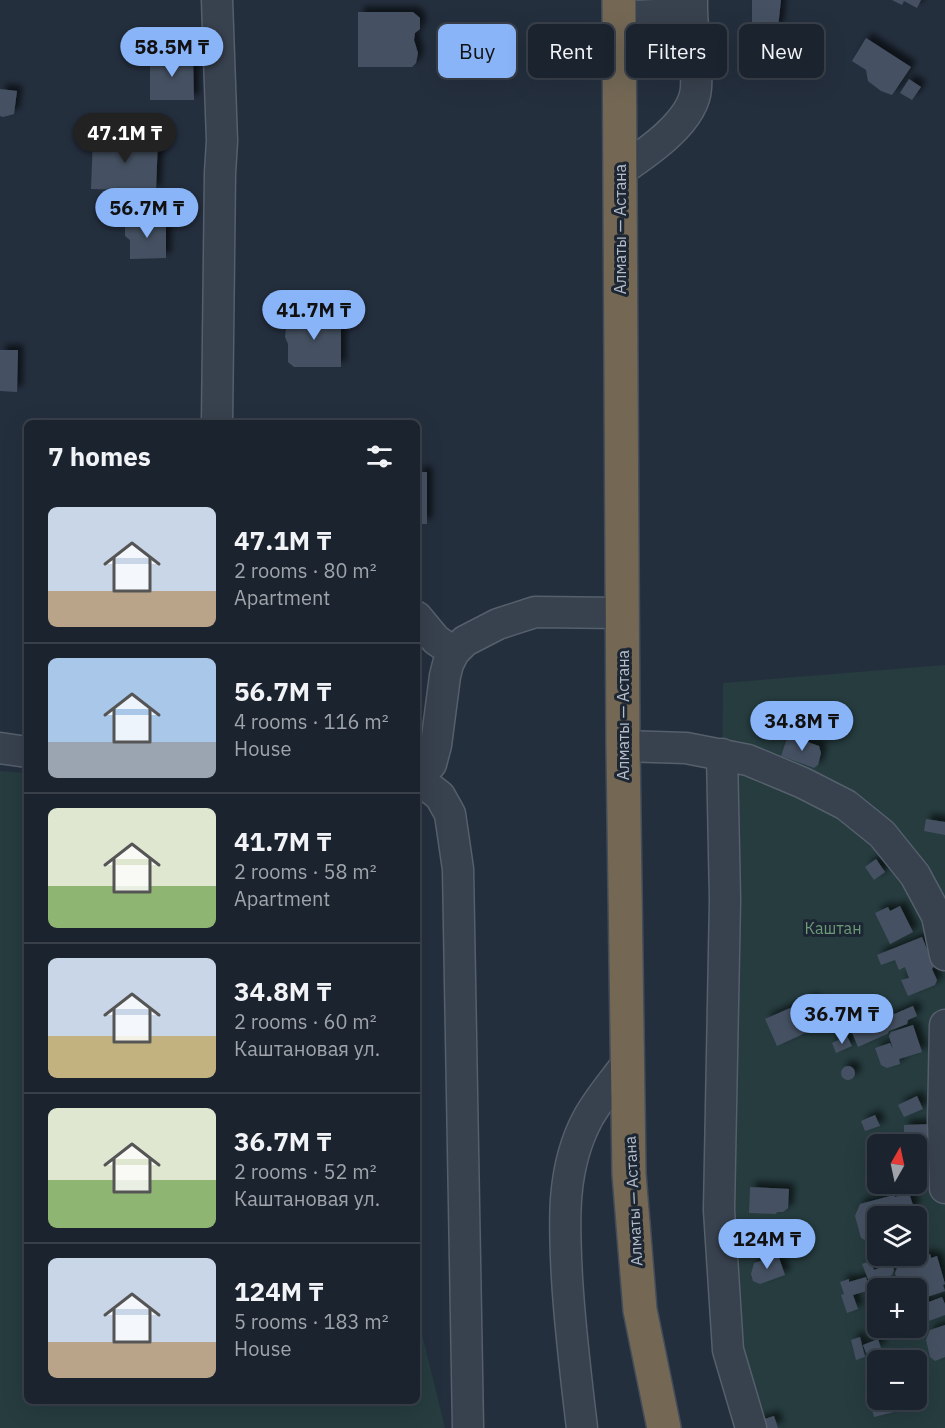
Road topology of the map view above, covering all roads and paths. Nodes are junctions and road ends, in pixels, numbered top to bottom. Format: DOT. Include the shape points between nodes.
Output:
graph roads {
  1 [pos="217,0"];
  2 [pos="692,7"];
  3 [pos="619,8"];
  4 [pos="620,171"];
  5 [pos="217,420"];
  6 [pos="622,613"];
  7 [pos="420,621"];
  8 [pos="454,652"];
  9 [pos="623,746"];
  10 [pos="0,748"];
  11 [pos="24,752"];
  12 [pos="722,754"];
  13 [pos="420,775"];
  14 [pos="420,780"];
  15 [pos="945,955"];
  16 [pos="945,1025"];
  17 [pos="628,1062"];
  18 [pos="945,1188"];
  19 [pos="468,1428"];
  20 [pos="582,1428"];
  21 [pos="664,1428"];
  22 [pos="751,1428"];
  1 -- 5 [label="street" via="222,141"];
  2 -- 3 [label="street"];
  2 -- 4 [label="street" via="696,91 688,110 655,147"];
  3 -- 4 [label="highway, Алматы — Астана"];
  4 -- 6 [label="highway, Алматы — Астана"];
  6 -- 8 [label="street" via="535,612 465,640"];
  6 -- 9 [label="highway, Алматы — Астана"];
  7 -- 8 [label="street" via="436,640"];
  8 -- 13 [label="street" via="445,676 436,745 430,764"];
  9 -- 12 [label="street" via="686,748"];
  9 -- 17 [label="highway, Алматы — Астана"];
  10 -- 11 [label="street"];
  12 -- 15 [label="street" via="748,760 803,783 846,805 882,834 915,875 936,916"];
  12 -- 22 [label="street" via="725,900 719,1210 728,1350"];
  14 -- 19 [label="street" via="440,796 450,814 458,869"];
  16 -- 18 [label="street"];
  17 -- 20 [label="street" via="588,1118 566,1183 564,1227 570,1334"];
  17 -- 21 [label="highway, Алматы — Астана" via="629,1174 640,1310"];
}
